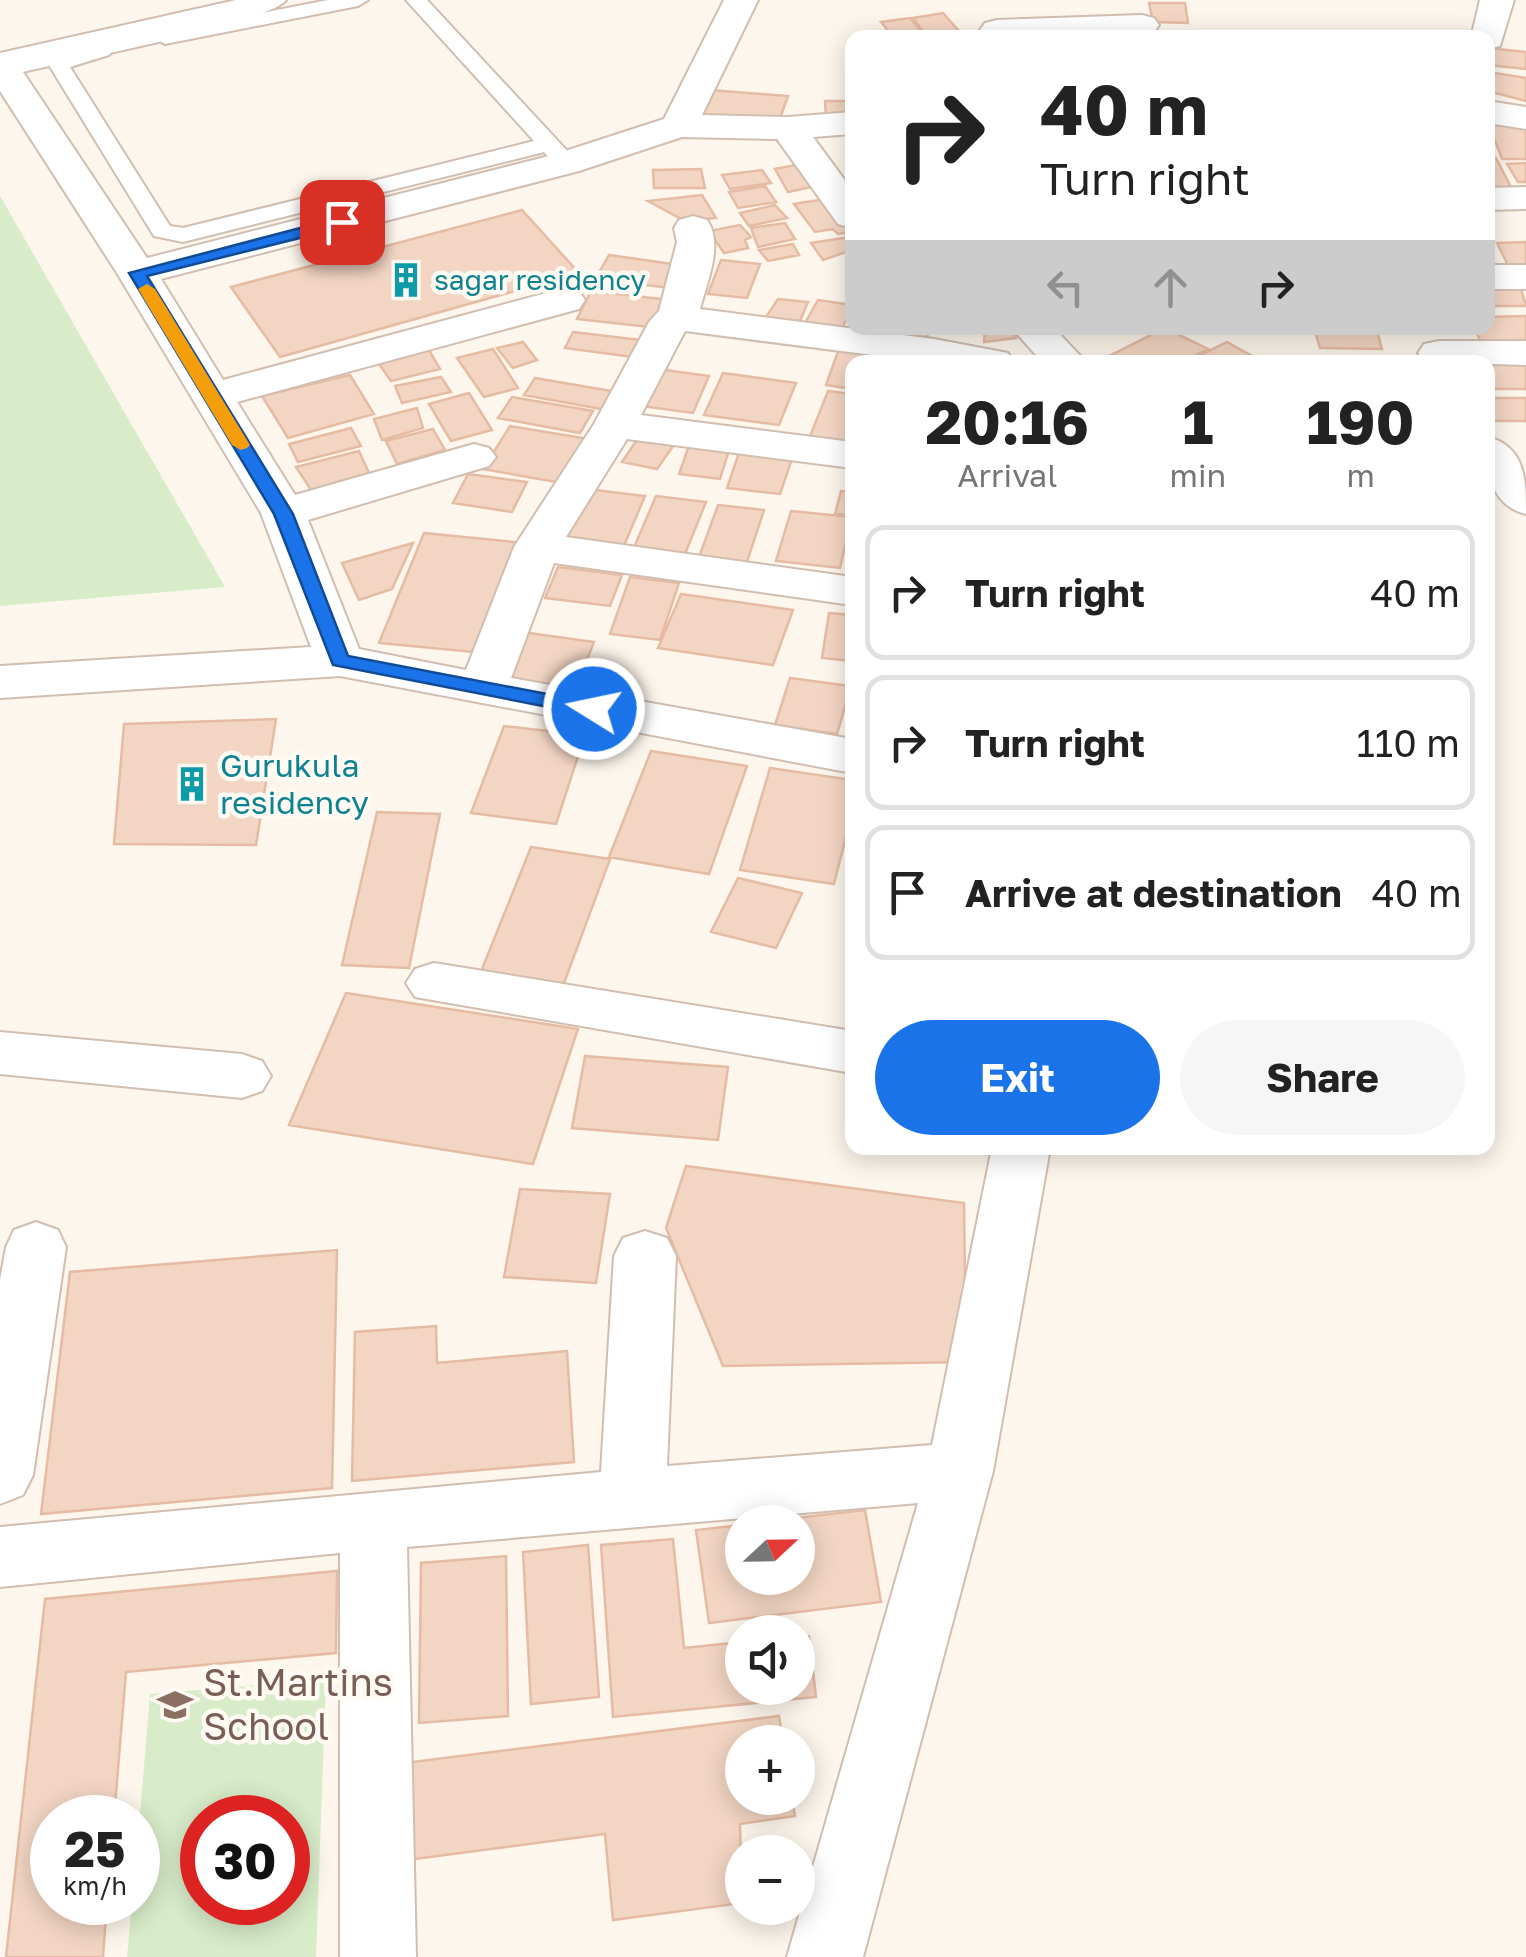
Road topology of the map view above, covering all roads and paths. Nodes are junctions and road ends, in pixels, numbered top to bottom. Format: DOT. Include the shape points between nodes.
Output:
graph roads {
  1 [pos="269,0"];
  2 [pos="358,0"];
  3 [pos="416,0"];
  4 [pos="741,0"];
  5 [pos="1498,0"];
  6 [pos="1141,21"];
  7 [pos="996,30"];
  8 [pos="1490,30"];
  9 [pos="1495,38"];
  10 [pos="1526,40"];
  11 [pos="0,65"];
  12 [pos="1495,113"];
  13 [pos="1526,118"];
  14 [pos="845,124"];
  15 [pos="679,126"];
  16 [pos="788,128"];
  17 [pos="557,154"];
  18 [pos="1526,198"];
  19 [pos="1495,199"];
  20 [pos="845,206"];
  21 [pos="693,228"];
  22 [pos="137,273"];
  23 [pos="1495,277"];
  24 [pos="1526,277"];
  25 [pos="565,300"];
  26 [pos="678,318"];
  27 [pos="845,332"];
  28 [pos="885,335"];
  29 [pos="1039,335"];
  30 [pos="934,339"];
  31 [pos="1436,348"];
  32 [pos="1526,353"];
  33 [pos="975,355"];
  34 [pos="1058,355"];
  35 [pos="211,396"];
  36 [pos="615,424"];
  37 [pos="1495,428"];
  38 [pos="1526,428"];
  39 [pos="845,454"];
  40 [pos="474,457"];
  41 [pos="1495,460"];
  42 [pos="1526,502"];
  43 [pos="283,514"];
  44 [pos="537,548"];
  45 [pos="845,590"];
  46 [pos="340,661"];
  47 [pos="0,682"];
  48 [pos="483,689"];
  49 [pos="845,755"];
  50 [pos="434,983"];
  51 [pos="845,1051"];
  52 [pos="0,1053"];
  53 [pos="242,1076"];
  54 [pos="1019,1155"];
  55 [pos="36,1247"];
  56 [pos="645,1256"];
  57 [pos="960,1470"];
  58 [pos="0,1475"];
  59 [pos="633,1498"];
  60 [pos="373,1520"];
  61 [pos="0,1557"];
  62 [pos="378,1957"];
  63 [pos="825,1957"];
  1 -- 11 [label="street"];
  2 -- 17 [label="lane" via="71,57 58,66 162,231 171,234"];
  3 -- 17 [label="lane"];
  4 -- 15 [label="street"];
  5 -- 8 [label="street"];
  6 -- 7 [label="street"];
  9 -- 10 [label="street"];
  11 -- 22 [label="street"];
  12 -- 13 [label="street"];
  14 -- 16 [label="street"];
  15 -- 16 [label="street"];
  15 -- 17 [label="street"];
  16 -- 20 [label="street"];
  17 -- 22 [label="street"];
  18 -- 19 [label="street"];
  21 -- 26 [label="street" via="696,242"];
  22 -- 35 [label="street"];
  23 -- 24 [label="street"];
  25 -- 35 [label="street"];
  26 -- 27 [label="street"];
  26 -- 36 [label="street" via="669,322"];
  28 -- 30 [label="street"];
  29 -- 34 [label="street"];
  30 -- 33 [label="street"];
  31 -- 32 [label="street"];
  35 -- 43 [label="street"];
  36 -- 39 [label="street"];
  36 -- 44 [label="street"];
  37 -- 38 [label="street"];
  40 -- 43 [label="street"];
  41 -- 42 [label="street"];
  43 -- 46 [label="street"];
  44 -- 45 [label="street"];
  44 -- 48 [label="street"];
  46 -- 47 [label="street"];
  46 -- 48 [label="street"];
  48 -- 49 [label="street"];
  50 -- 51 [label="street"];
  52 -- 53 [label="street"];
  54 -- 57 [label="street"];
  55 -- 58 [label="street"];
  56 -- 59 [label="street"];
  57 -- 59 [label="street"];
  57 -- 63 [label="street"];
  59 -- 60 [label="street"];
  60 -- 61 [label="street"];
  60 -- 62 [label="street"];
}
